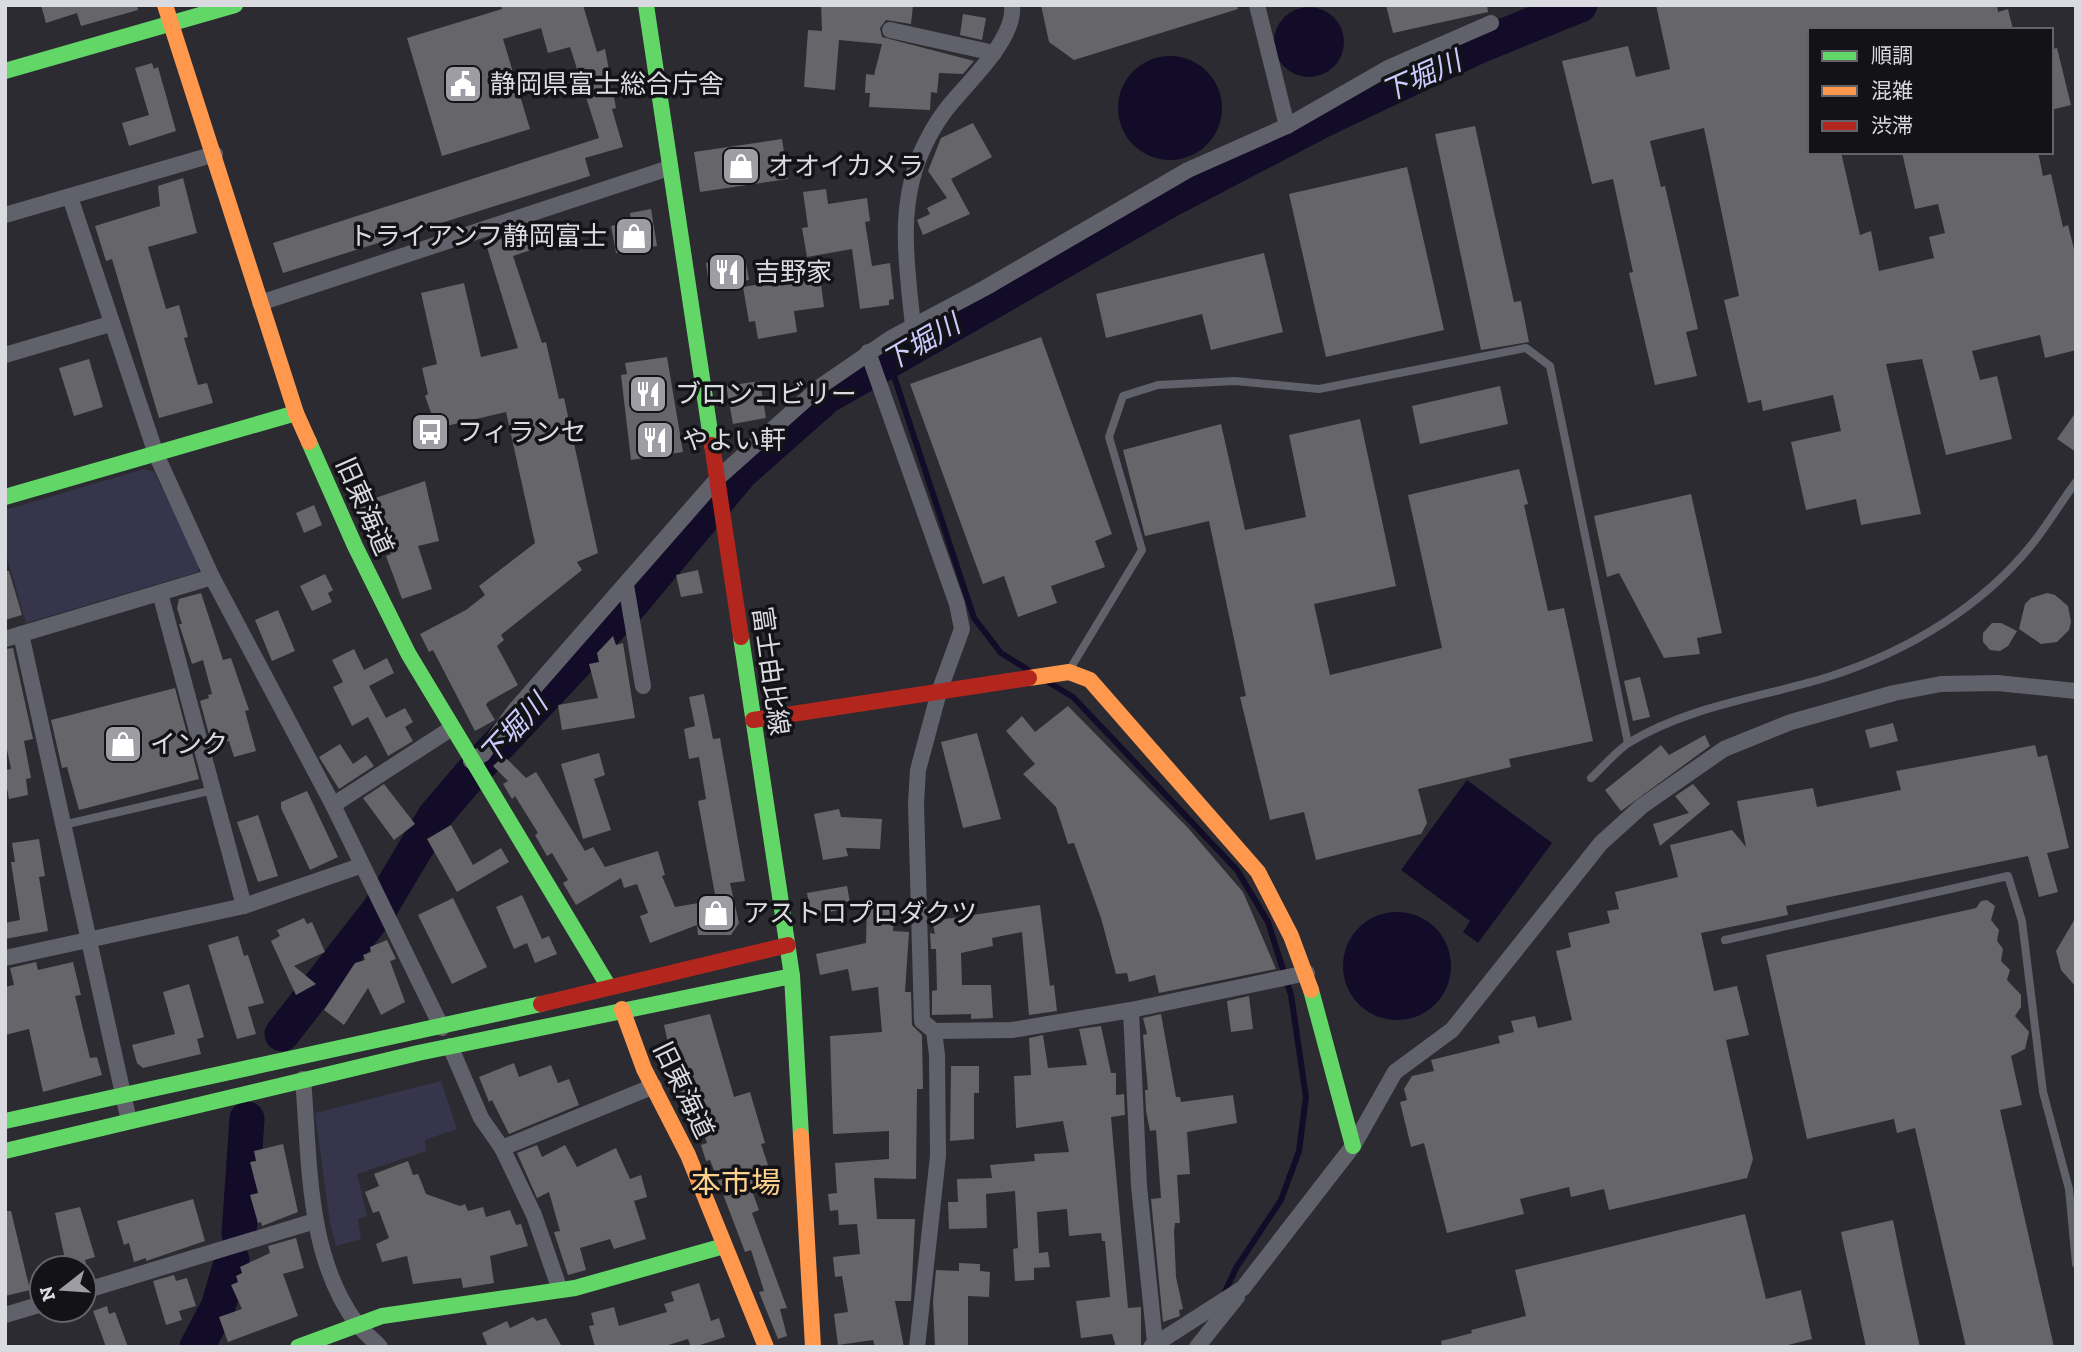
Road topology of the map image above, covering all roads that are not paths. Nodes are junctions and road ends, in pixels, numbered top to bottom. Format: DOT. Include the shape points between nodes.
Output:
graph roads {
  1 [pos="165,5"];
  2 [pos="235,5"];
  3 [pos="646,5"];
  4 [pos="1012,5"];
  5 [pos="1257,5"];
  6 [pos="1491,23"];
  7 [pos="170,24"];
  8 [pos="890,30"];
  9 [pos="994,53"];
  10 [pos="5,71"];
  11 [pos="1287,126"];
  12 [pos="215,154"];
  13 [pos="669,168"];
  14 [pos="70,197"];
  15 [pos="5,215"];
  16 [pos="260,303"];
  17 [pos="110,324"];
  18 [pos="913,327"];
  19 [pos="868,352"];
  20 [pos="5,355"];
  21 [pos="296,413"];
  22 [pos="156,454"];
  23 [pos="718,478"];
  24 [pos="2076,482"];
  25 [pos="5,497"];
  26 [pos="212,577"];
  27 [pos="626,585"];
  28 [pos="160,593"];
  29 [pos="13,636"];
  30 [pos="1062,673"];
  31 [pos="643,685"];
  32 [pos="2076,691"];
  33 [pos="939,692"];
  34 [pos="753,720"];
  35 [pos="452,728"];
  36 [pos="1628,743"];
  37 [pos="475,767"];
  38 [pos="1591,778"];
  39 [pos="213,790"];
  40 [pos="333,805"];
  41 [pos="62,825"];
  42 [pos="360,866"];
  43 [pos="244,906"];
  44 [pos="87,938"];
  45 [pos="1725,940"];
  46 [pos="788,945"];
  47 [pos="5,958"];
  48 [pos="1303,974"];
  49 [pos="792,976"];
  50 [pos="609,987"];
  51 [pos="622,1009"];
  52 [pos="1130,1010"];
  53 [pos="442,1028"];
  54 [pos="934,1031"];
  55 [pos="450,1046"];
  56 [pos="303,1080"];
  57 [pos="654,1086"];
  58 [pos="123,1094"];
  59 [pos="5,1121"];
  60 [pos="129,1121"];
  61 [pos="1353,1146"];
  62 [pos="502,1149"];
  63 [pos="5,1150"];
  64 [pos="315,1221"];
  65 [pos="724,1246"];
  66 [pos="2076,1264"];
  67 [pos="98,1287"];
  68 [pos="560,1290"];
  69 [pos="1240,1290"];
  70 [pos="28,1308"];
  71 [pos="5,1315"];
  72 [pos="357,1325"];
  73 [pos="1200,1343"];
  74 [pos="1153,1345"];
  75 [pos="298,1347"];
  76 [pos="380,1347"];
  77 [pos="766,1347"];
  78 [pos="813,1347"];
  79 [pos="917,1347"];
  1 -- 7 [label="street, 旧東海道"];
  2 -- 7 [label="street"];
  3 -- 13 [label="street, 富士由比線"];
  4 -- 9 [label="street" via="1013,14"];
  5 -- 11 [label="street"];
  6 -- 11 [label="street" via="1390,67"];
  7 -- 10 [label="street"];
  7 -- 12 [label="street, 旧東海道"];
  8 -- 9 [label="street"];
  9 -- 18 [label="street" via="945,111 921,153 907,203 904,245"];
  11 -- 18 [label="street" via="1188,170"];
  12 -- 14 [label="street"];
  12 -- 16 [label="street, 旧東海道"];
  13 -- 16 [label="street"];
  13 -- 23 [label="street, 富士由比線"];
  14 -- 15 [label="street"];
  14 -- 17 [label="street"];
  16 -- 21 [label="street, 旧東海道"];
  17 -- 20 [label="street"];
  17 -- 22 [label="street"];
  18 -- 19 [label="street"];
  19 -- 23 [label="street" via="821,386"];
  19 -- 33 [label="street" via="957,604 962,629"];
  21 -- 22 [label="street"];
  21 -- 35 [label="street, 旧東海道" via="355,546 408,653"];
  22 -- 25 [label="street"];
  22 -- 26 [label="street"];
  23 -- 27 [label="street"];
  23 -- 34 [label="street, 富士由比線"];
  24 -- 36 [label="lane" via="2032,544 1995,584 1938,628 1831,676 1674,721"];
  26 -- 28 [label="street"];
  26 -- 40 [label="street"];
  27 -- 31 [label="street"];
  27 -- 37 [label="street" via="515,710"];
  28 -- 29 [label="street"];
  28 -- 39 [label="street"];
  29 -- 41 [label="street"];
  30 -- 33 [label="street"];
  30 -- 36 [label="lane" via="1142,551 1109,437 1122,396 1158,385 1236,382 1319,389 1526,348 1550,366"];
  30 -- 48 [label="street" via="1090,680 1258,872 1278,903"];
  32 -- 61 [label="street" via="1997,683 1941,684 1791,722 1724,749 1642,806 1601,843 1452,1030 1395,1072"];
  33 -- 34 [label="street"];
  33 -- 54 [label="street" via="918,770 916,804 922,1021"];
  34 -- 46 [label="street, 富士由比線"];
  35 -- 37 [label="street, 旧東海道"];
  35 -- 40 [label="street"];
  36 -- 38 [label="lane"];
  37 -- 50 [label="street, 旧東海道"];
  39 -- 41 [label="lane"];
  39 -- 43 [label="street"];
  40 -- 42 [label="street"];
  41 -- 44 [label="street"];
  42 -- 43 [label="street"];
  42 -- 53 [label="street"];
  43 -- 44 [label="street"];
  44 -- 47 [label="street"];
  44 -- 58 [label="street"];
  45 -- 66 [label="lane" via="2008,876 2022,920 2043,1091 2069,1189"];
  46 -- 49 [label="street, 富士由比線"];
  46 -- 50 [label="street"];
  48 -- 52 [label="street"];
  48 -- 61 [label="street"];
  49 -- 51 [label="street"];
  49 -- 78 [label="street, 富士由比線"];
  50 -- 53 [label="street"];
  51 -- 55 [label="street"];
  51 -- 57 [label="street, 旧東海道"];
  52 -- 54 [label="street" via="1012,1030"];
  52 -- 74 [label="street"];
  53 -- 58 [label="street"];
  54 -- 79 [label="street" via="938,1156"];
  55 -- 56 [label="street"];
  55 -- 62 [label="street" via="481,1118"];
  56 -- 60 [label="street"];
  56 -- 64 [label="street"];
  57 -- 62 [label="street"];
  57 -- 65 [label="street, 旧東海道"];
  58 -- 59 [label="street"];
  58 -- 60 [label="street"];
  60 -- 63 [label="street"];
  61 -- 69 [label="street"];
  62 -- 68 [label="street" via="534,1215"];
  64 -- 67 [label="street"];
  64 -- 72 [label="street" via="332,1280"];
  65 -- 68 [label="street"];
  65 -- 77 [label="street, 旧東海道"];
  68 -- 72 [label="street" via="427,1307"];
  69 -- 73 [label="street"];
  69 -- 74 [label="street"];
  70 -- 71 [label="street"];
  72 -- 75 [label="street"];
  72 -- 76 [label="street"];
}
